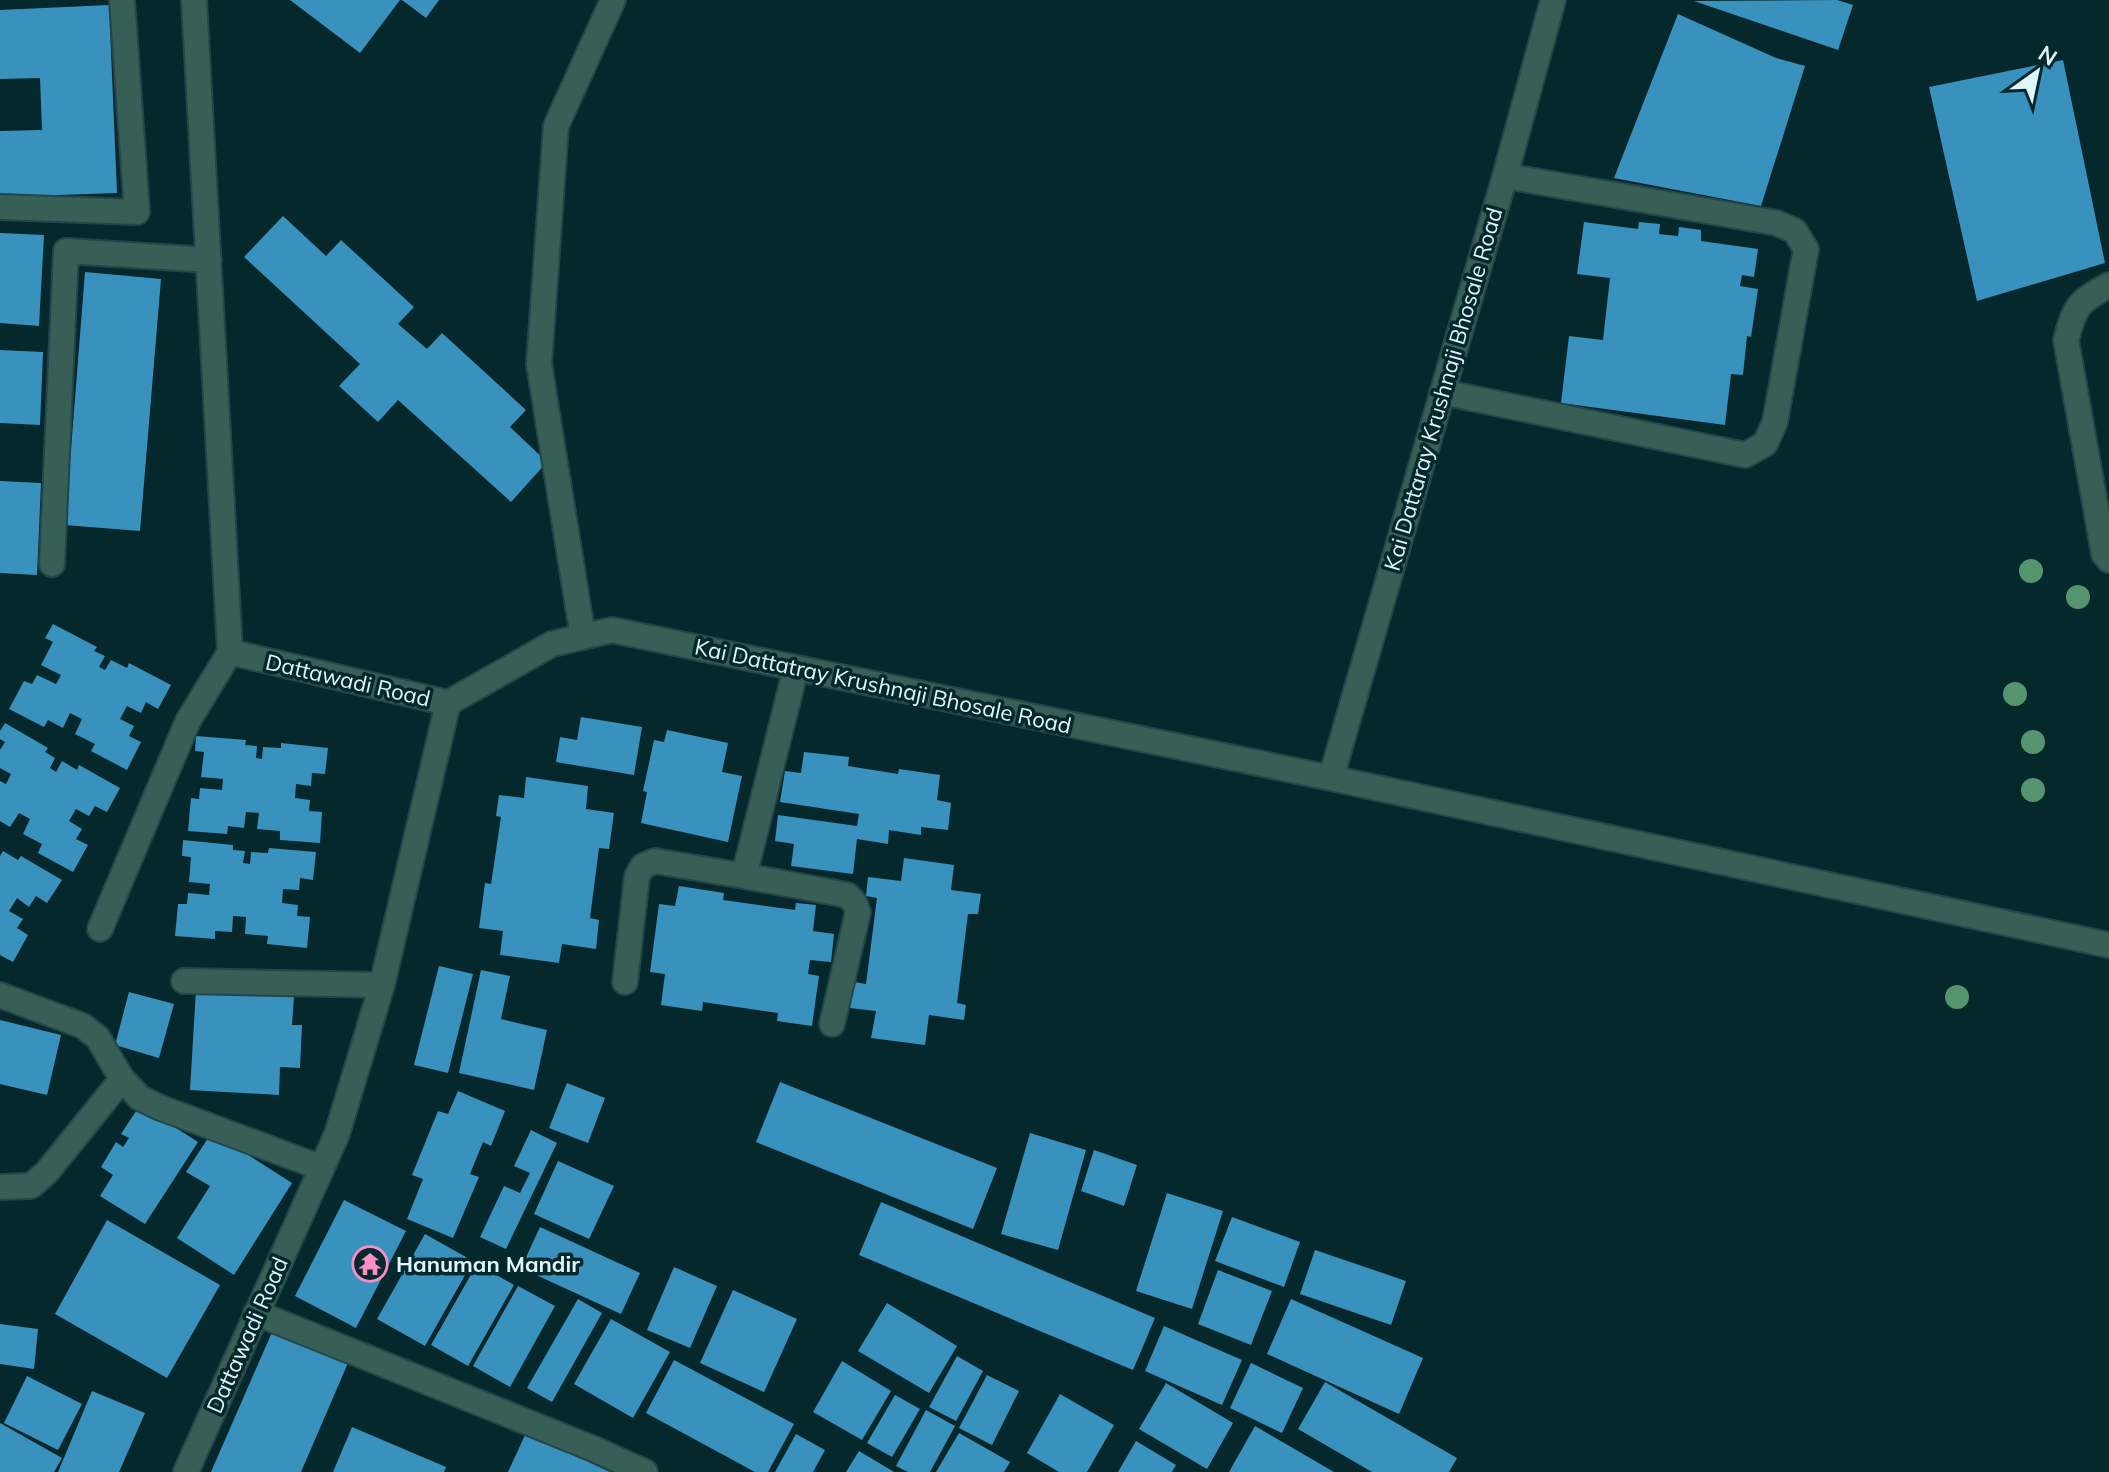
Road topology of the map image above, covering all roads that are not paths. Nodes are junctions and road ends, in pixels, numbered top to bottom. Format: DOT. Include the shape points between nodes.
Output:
graph roads {
  1 [pos="122,0"];
  2 [pos="194,0"];
  3 [pos="613,0"];
  4 [pos="1553,0"];
  5 [pos="1505,176"];
  6 [pos="0,207"];
  7 [pos="209,260"];
  8 [pos="2109,285"];
  9 [pos="1442,392"];
  10 [pos="2109,560"];
  11 [pos="52,564"];
  12 [pos="583,637"];
  13 [pos="230,652"];
  14 [pos="796,668"];
  15 [pos="448,703"];
  16 [pos="1331,778"];
  17 [pos="744,876"];
  18 [pos="100,929"];
  19 [pos="2109,945"];
  20 [pos="184,981"];
  21 [pos="625,982"];
  22 [pos="382,985"];
  23 [pos="0,995"];
  24 [pos="832,1024"];
  25 [pos="122,1079"];
  26 [pos="322,1168"];
  27 [pos="0,1187"];
  28 [pos="256,1313"];
  29 [pos="186,1472"];
  30 [pos="645,1472"];
  1 -- 6 [label="street" via="137,212"];
  2 -- 7 [label="street"];
  3 -- 12 [label="street" via="556,126 539,364"];
  4 -- 5 [label="street, Kai Dattaray Krushnaji Bhosale Road"];
  5 -- 9 [label="street, Kai Dattaray Krushnaji Bhosale Road"];
  5 -- 9 [label="street" via="1777,223 1795,231 1806,249 1775,422 1765,444 1745,455"];
  7 -- 11 [label="street" via="66,251"];
  7 -- 13 [label="street"];
  8 -- 10 [label="street" via="2087,297 2073,314 2066,340"];
  9 -- 16 [label="street, Kai Dattaray Krushnaji Bhosale Road"];
  12 -- 14 [label="street, Kai Dattatray Krushnaji Bhosale Road" via="612,630"];
  12 -- 15 [label="street, Kai Dattatray Krushnaji Bhosale Road" via="552,644"];
  13 -- 15 [label="street, Dattawadi Road"];
  13 -- 18 [label="street" via="188,721"];
  14 -- 16 [label="street, Kai Dattatray Krushnaji Bhosale Road"];
  14 -- 17 [label="street"];
  15 -- 22 [label="street, Dattawadi Road"];
  16 -- 19 [label="street, Kai Dattatray Krushnaji Bhosale Road"];
  17 -- 21 [label="street" via="655,861 643,866 637,876"];
  17 -- 24 [label="street" via="847,895 854,902 858,912"];
  20 -- 22 [label="street"];
  22 -- 26 [label="street, Dattawadi Road"];
  23 -- 25 [label="street" via="83,1026 98,1038"];
  25 -- 26 [label="street" via="140,1098 161,1108"];
  25 -- 27 [label="street" via="47,1172 31,1186"];
  26 -- 28 [label="street, Dattawadi Road"];
  28 -- 29 [label="street, Dattawadi Road"];
  28 -- 30 [label="street"];
}
